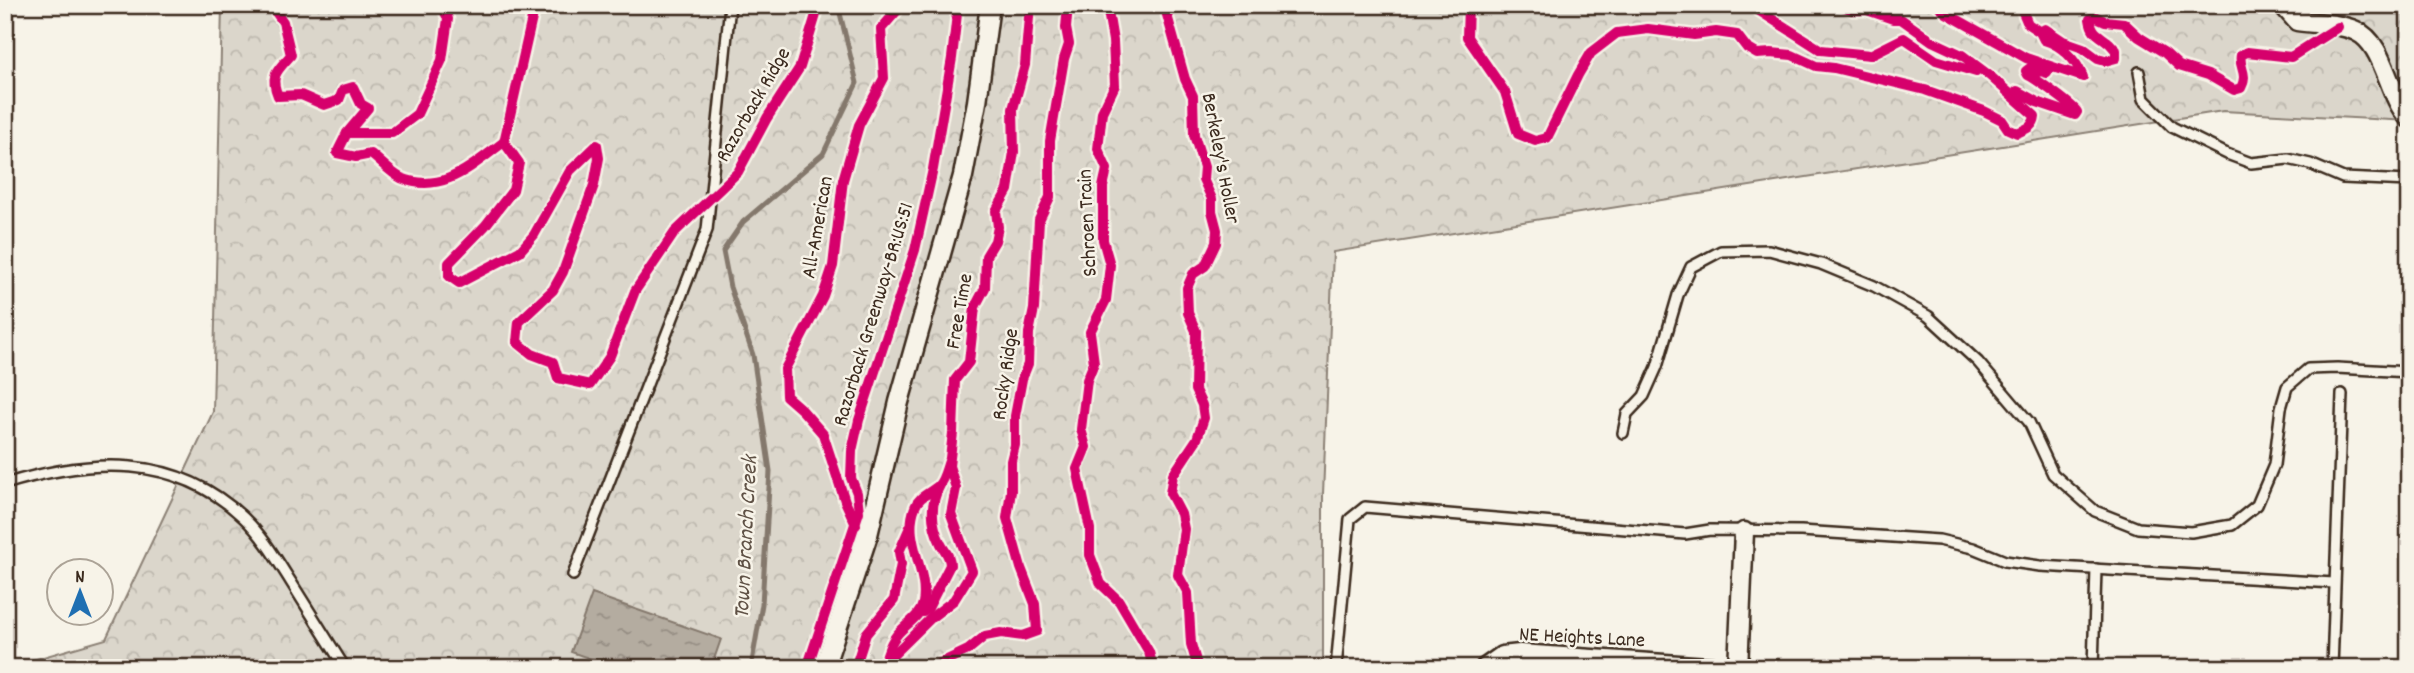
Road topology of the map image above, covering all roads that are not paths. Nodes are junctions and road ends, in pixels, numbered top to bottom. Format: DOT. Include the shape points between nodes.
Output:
graph roads {
  1 [pos="730,5"];
  2 [pos="990,5"];
  3 [pos="2283,5"];
  4 [pos="2139,72"];
  5 [pos="2409,118"];
  6 [pos="2409,181"];
  7 [pos="2409,372"];
  8 [pos="2343,394"];
  9 [pos="1623,433"];
  10 [pos="5,484"];
  11 [pos="1744,532"];
  12 [pos="2096,569"];
  13 [pos="573,575"];
  14 [pos="2333,583"];
  15 [pos="345,668"];
  16 [pos="824,668"];
  17 [pos="1336,668"];
  18 [pos="1485,668"];
  19 [pos="1723,668"];
  20 [pos="1738,668"];
  21 [pos="2093,668"];
  22 [pos="2332,668"];
  1 -- 13 [label="lane" via="707,230"];
  2 -- 16 [label="street" via="963,176 899,402 868,535"];
  3 -- 5 [label="street" via="2297,21 2354,29 2368,38"];
  4 -- 6 [label="lane" via="2144,99 2172,127 2227,154 2251,163 2288,159 2343,178"];
  7 -- 9 [label="lane" via="2308,369 2287,387 2274,465 2257,505 2232,525 2191,532 2138,528 2095,511 2053,474 2029,422 1978,362 1928,316 1874,285 1821,264 1769,250 1721,251 1691,267 1657,367 1643,396 1627,414"];
  8 -- 14 [label="lane"];
  10 -- 15 [label="lane" via="44,472 120,465 191,480 246,519 274,554"];
  11 -- 12 [label="lane" via="1939,540 2005,561"];
  11 -- 17 [label="lane" via="1685,534 1366,507 1350,519"];
  11 -- 20 [label="street"];
  12 -- 14 [label="lane"];
  12 -- 21 [label="lane"];
  14 -- 22 [label="lane"];
  18 -- 19 [label="street, NE Heights Lane" via="1502,656 1520,654"];
}
